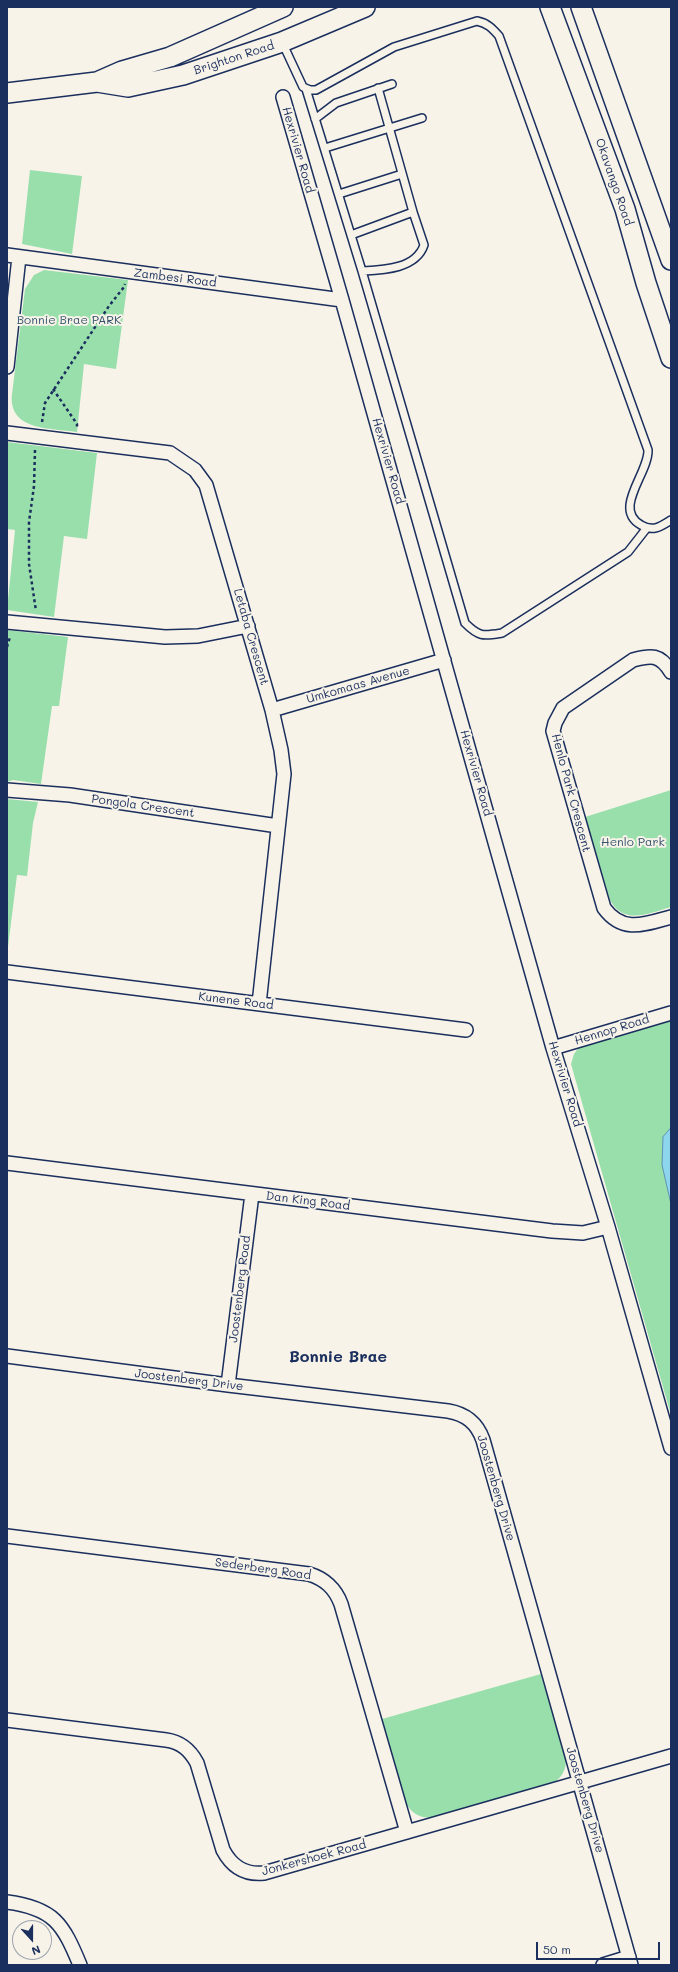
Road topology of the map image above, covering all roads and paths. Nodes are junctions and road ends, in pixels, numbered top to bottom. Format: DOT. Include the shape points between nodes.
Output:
graph roads {
  1 [pos="283,7"];
  2 [pos="365,7"];
  3 [pos="550,7"];
  4 [pos="581,7"];
  5 [pos="267,11"];
  6 [pos="282,42"];
  7 [pos="97,82"];
  8 [pos="392,84"];
  9 [pos="378,88"];
  10 [pos="306,89"];
  11 [pos="7,93"];
  12 [pos="283,97"];
  13 [pos="422,118"];
  14 [pos="315,119"];
  15 [pos="390,128"];
  16 [pos="325,148"];
  17 [pos="402,174"];
  18 [pos="339,194"];
  19 [pos="413,212"];
  20 [pos="351,235"];
  21 [pos="13,256"];
  22 [pos="671,260"];
  23 [pos="362,271"];
  24 [pos="126,272"];
  25 [pos="342,300"];
  26 [pos="671,358"];
  27 [pos="7,367"];
  28 [pos="53,390"];
  29 [pos="7,433"];
  30 [pos="39,437"];
  31 [pos="78,442"];
  32 [pos="671,520"];
  33 [pos="646,529"];
  34 [pos="7,622"];
  35 [pos="38,626"];
  36 [pos="248,626"];
  37 [pos="444,660"];
  38 [pos="671,672"];
  39 [pos="272,710"];
  40 [pos="7,790"];
  41 [pos="278,826"];
  42 [pos="671,917"];
  43 [pos="7,972"];
  44 [pos="259,1004"];
  45 [pos="671,1013"];
  46 [pos="466,1030"];
  47 [pos="553,1048"];
  48 [pos="7,1163"];
  49 [pos="252,1194"];
  50 [pos="608,1227"];
  51 [pos="7,1356"];
  52 [pos="228,1385"];
  53 [pos="671,1448"];
  54 [pos="7,1536"];
  55 [pos="7,1720"];
  56 [pos="671,1756"];
  57 [pos="580,1782"];
  58 [pos="407,1832"];
  59 [pos="7,1902"];
  60 [pos="630,1961"];
  61 [pos="80,1965"];
  62 [pos="603,1965"];
  1 -- 5 [label="main road, Brighton Road"];
  2 -- 6 [label="main road, Brighton Road"];
  3 -- 26 [label="main road, Okavango Road" via="625,209"];
  4 -- 22 [label="main road"];
  5 -- 7 [label="main road, Brighton Road" via="170,56"];
  6 -- 7 [label="main road, Brighton Road" via="183,75 128,87"];
  6 -- 10 [label="lane"];
  7 -- 11 [label="main road, Brighton Road"];
  8 -- 9 [label="lane"];
  9 -- 14 [label="lane" via="336,103"];
  9 -- 15 [label="lane"];
  10 -- 14 [label="lane"];
  10 -- 33 [label="lane" via="316,90 394,47 477,21 488,25 499,36 648,450 647,462 630,496 634,522"];
  12 -- 25 [label="street, Hexrivier Road"];
  13 -- 15 [label="lane"];
  14 -- 16 [label="lane"];
  15 -- 16 [label="lane"];
  15 -- 17 [label="lane"];
  16 -- 18 [label="lane"];
  17 -- 18 [label="lane"];
  17 -- 19 [label="lane"];
  18 -- 20 [label="lane"];
  19 -- 20 [label="lane"];
  19 -- 23 [label="lane" via="424,245 418,257 380,271"];
  20 -- 23 [label="lane"];
  21 -- 24 [label="street, Zambesi Road"];
  21 -- 27 [label="street"];
  23 -- 33 [label="lane" via="465,623 474,632 484,636 502,633 628,552"];
  24 -- 25 [label="street, Zambesi Road"];
  24 -- 28 [label="path" via="124,287"];
  25 -- 37 [label="street, Hexrivier Road"];
  28 -- 30 [label="path" via="45,403"];
  28 -- 31 [label="path" via="77,424"];
  29 -- 30 [label="street, Letaba Crescent"];
  30 -- 31 [label="street, Letaba Crescent"];
  30 -- 35 [label="path" via="35,451 29,522 29,564"];
  31 -- 36 [label="street, Letaba Crescent" via="170,453 195,470 206,485"];
  32 -- 33 [label="lane" via="658,528"];
  34 -- 35 [label="street"];
  35 -- 36 [label="street" via="165,637 198,636"];
  36 -- 39 [label="street, Letaba Crescent"];
  37 -- 39 [label="street, Umkomaas Avenue"];
  37 -- 47 [label="street, Hexrivier Road"];
  38 -- 42 [label="street, Henlo Park Crescent" via="665,663 656,657 633,660 563,708 557,716 553,731 604,908 610,916 627,925 639,926"];
  39 -- 41 [label="street, Letaba Crescent" via="284,774"];
  40 -- 41 [label="street, Pongola Crescent" via="70,795"];
  41 -- 44 [label="street, Letaba Crescent"];
  43 -- 44 [label="street, Kunene Road"];
  44 -- 46 [label="street, Kunene Road"];
  45 -- 47 [label="street, Hennop Road"];
  47 -- 50 [label="street, Hexrivier Road"];
  48 -- 49 [label="street, Dan King Road"];
  49 -- 50 [label="street, Dan King Road" via="552,1231 583,1233"];
  49 -- 52 [label="street, Joostenberg Road"];
  50 -- 53 [label="street, Hexrivier Road"];
  51 -- 52 [label="street, Joostenberg Drive"];
  52 -- 57 [label="street, Joostenberg Drive" via="457,1412 473,1422 483,1440"];
  54 -- 58 [label="street, Sederberg Road" via="309,1574 323,1580 334,1590 340,1604"];
  55 -- 58 [label="street, Jonkershoek Road" via="180,1743 193,1754 198,1763 223,1850 233,1865 248,1872 264,1873"];
  56 -- 57 [label="street, Jonkershoek Road"];
  57 -- 58 [label="street, Jonkershoek Road"];
  57 -- 60 [label="street, Joostenberg Drive"];
  59 -- 61 [label="street" via="34,1907 57,1921 68,1936"];
  60 -- 62 [label="street"];
}
